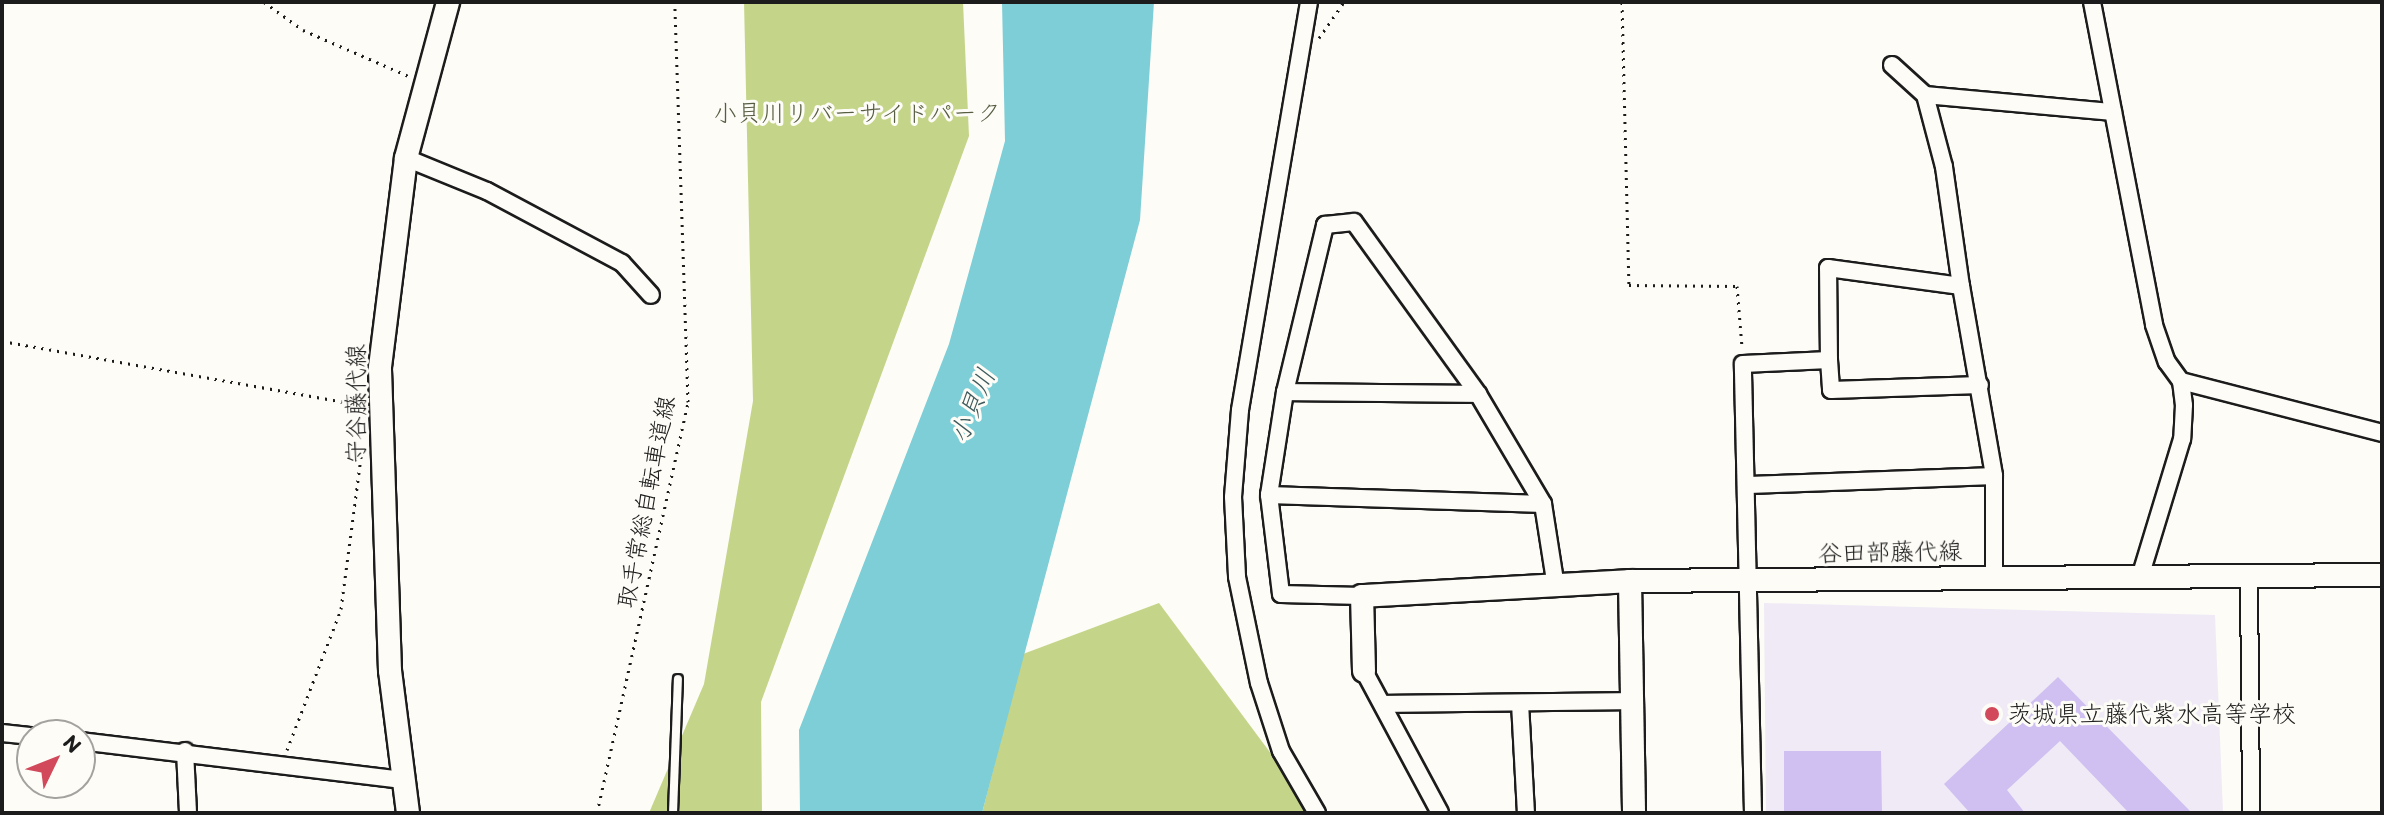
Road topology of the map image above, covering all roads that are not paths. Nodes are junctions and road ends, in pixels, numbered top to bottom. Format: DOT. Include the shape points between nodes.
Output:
graph roads {
  1 [pos="448,2"];
  2 [pos="1309,2"];
  3 [pos="2092,2"];
  4 [pos="1892,65"];
  5 [pos="1925,95"];
  6 [pos="2113,112"];
  7 [pos="406,158"];
  8 [pos="1961,286"];
  9 [pos="651,295"];
  10 [pos="1829,360"];
  11 [pos="2181,381"];
  12 [pos="1980,385"];
  13 [pos="1285,392"];
  14 [pos="1478,394"];
  15 [pos="2382,433"];
  16 [pos="1994,476"];
  17 [pos="1750,485"];
  18 [pos="1269,495"];
  19 [pos="1543,504"];
  20 [pos="2382,575"];
  21 [pos="2249,576"];
  22 [pos="1994,577"];
  23 [pos="2140,577"];
  24 [pos="1751,580"];
  25 [pos="1630,581"];
  26 [pos="1556,587"];
  27 [pos="1362,596"];
  28 [pos="1364,671"];
  29 [pos="678,679"];
  30 [pos="1632,701"];
  31 [pos="1520,703"];
  32 [pos="1386,704"];
  33 [pos="96,743"];
  34 [pos="185,751"];
  35 [pos="403,780"];
  36 [pos="188,813"];
  37 [pos="408,813"];
  38 [pos="673,813"];
  39 [pos="1317,813"];
  40 [pos="1440,813"];
  41 [pos="1526,813"];
  42 [pos="1634,813"];
  43 [pos="1753,813"];
  44 [pos="2251,813"];
  1 -- 7 [label="main road, 守谷藤代線"];
  2 -- 39 [label="street" via="1240,410 1233,497 1237,577 1259,683 1281,751"];
  3 -- 6 [label="street"];
  4 -- 5 [label="street"];
  5 -- 6 [label="street"];
  5 -- 8 [label="street" via="1944,167"];
  6 -- 11 [label="street" via="2154,325"];
  7 -- 9 [label="street" via="487,191 622,263"];
  7 -- 35 [label="main road, 守谷藤代線" via="383,317 380,407 390,671"];
  8 -- 10 [label="street" via="1828,268"];
  8 -- 12 [label="street"];
  10 -- 12 [label="street" via="1831,390"];
  10 -- 17 [label="street" via="1743,364"];
  11 -- 15 [label="street"];
  11 -- 23 [label="street" via="2182,439"];
  12 -- 16 [label="street"];
  13 -- 14 [label="street"];
  13 -- 14 [label="street" via="1325,225 1354,222"];
  13 -- 18 [label="street"];
  14 -- 19 [label="street"];
  16 -- 17 [label="street"];
  16 -- 22 [label="street"];
  17 -- 24 [label="street"];
  18 -- 19 [label="street"];
  18 -- 27 [label="street" via="1281,594"];
  19 -- 26 [label="street"];
  20 -- 21 [label="main road, 谷田部藤代線"];
  21 -- 23 [label="main road, 谷田部藤代線"];
  21 -- 44 [label="street"];
  22 -- 23 [label="main road, 谷田部藤代線"];
  22 -- 24 [label="main road, 谷田部藤代線"];
  24 -- 25 [label="main road, 谷田部藤代線"];
  24 -- 43 [label="street"];
  25 -- 26 [label="main road, 谷田部藤代線"];
  25 -- 30 [label="main road"];
  26 -- 27 [label="main road, 谷田部藤代線"];
  27 -- 28 [label="main road"];
  28 -- 32 [label="street"];
  29 -- 38 [label="lane"];
  30 -- 31 [label="street"];
  30 -- 42 [label="main road"];
  31 -- 32 [label="street"];
  31 -- 41 [label="street"];
  32 -- 40 [label="street"];
  33 -- 34 [label="street"];
  34 -- 35 [label="street"];
  34 -- 36 [label="street"];
  35 -- 37 [label="main road, 守谷藤代線"];
}
